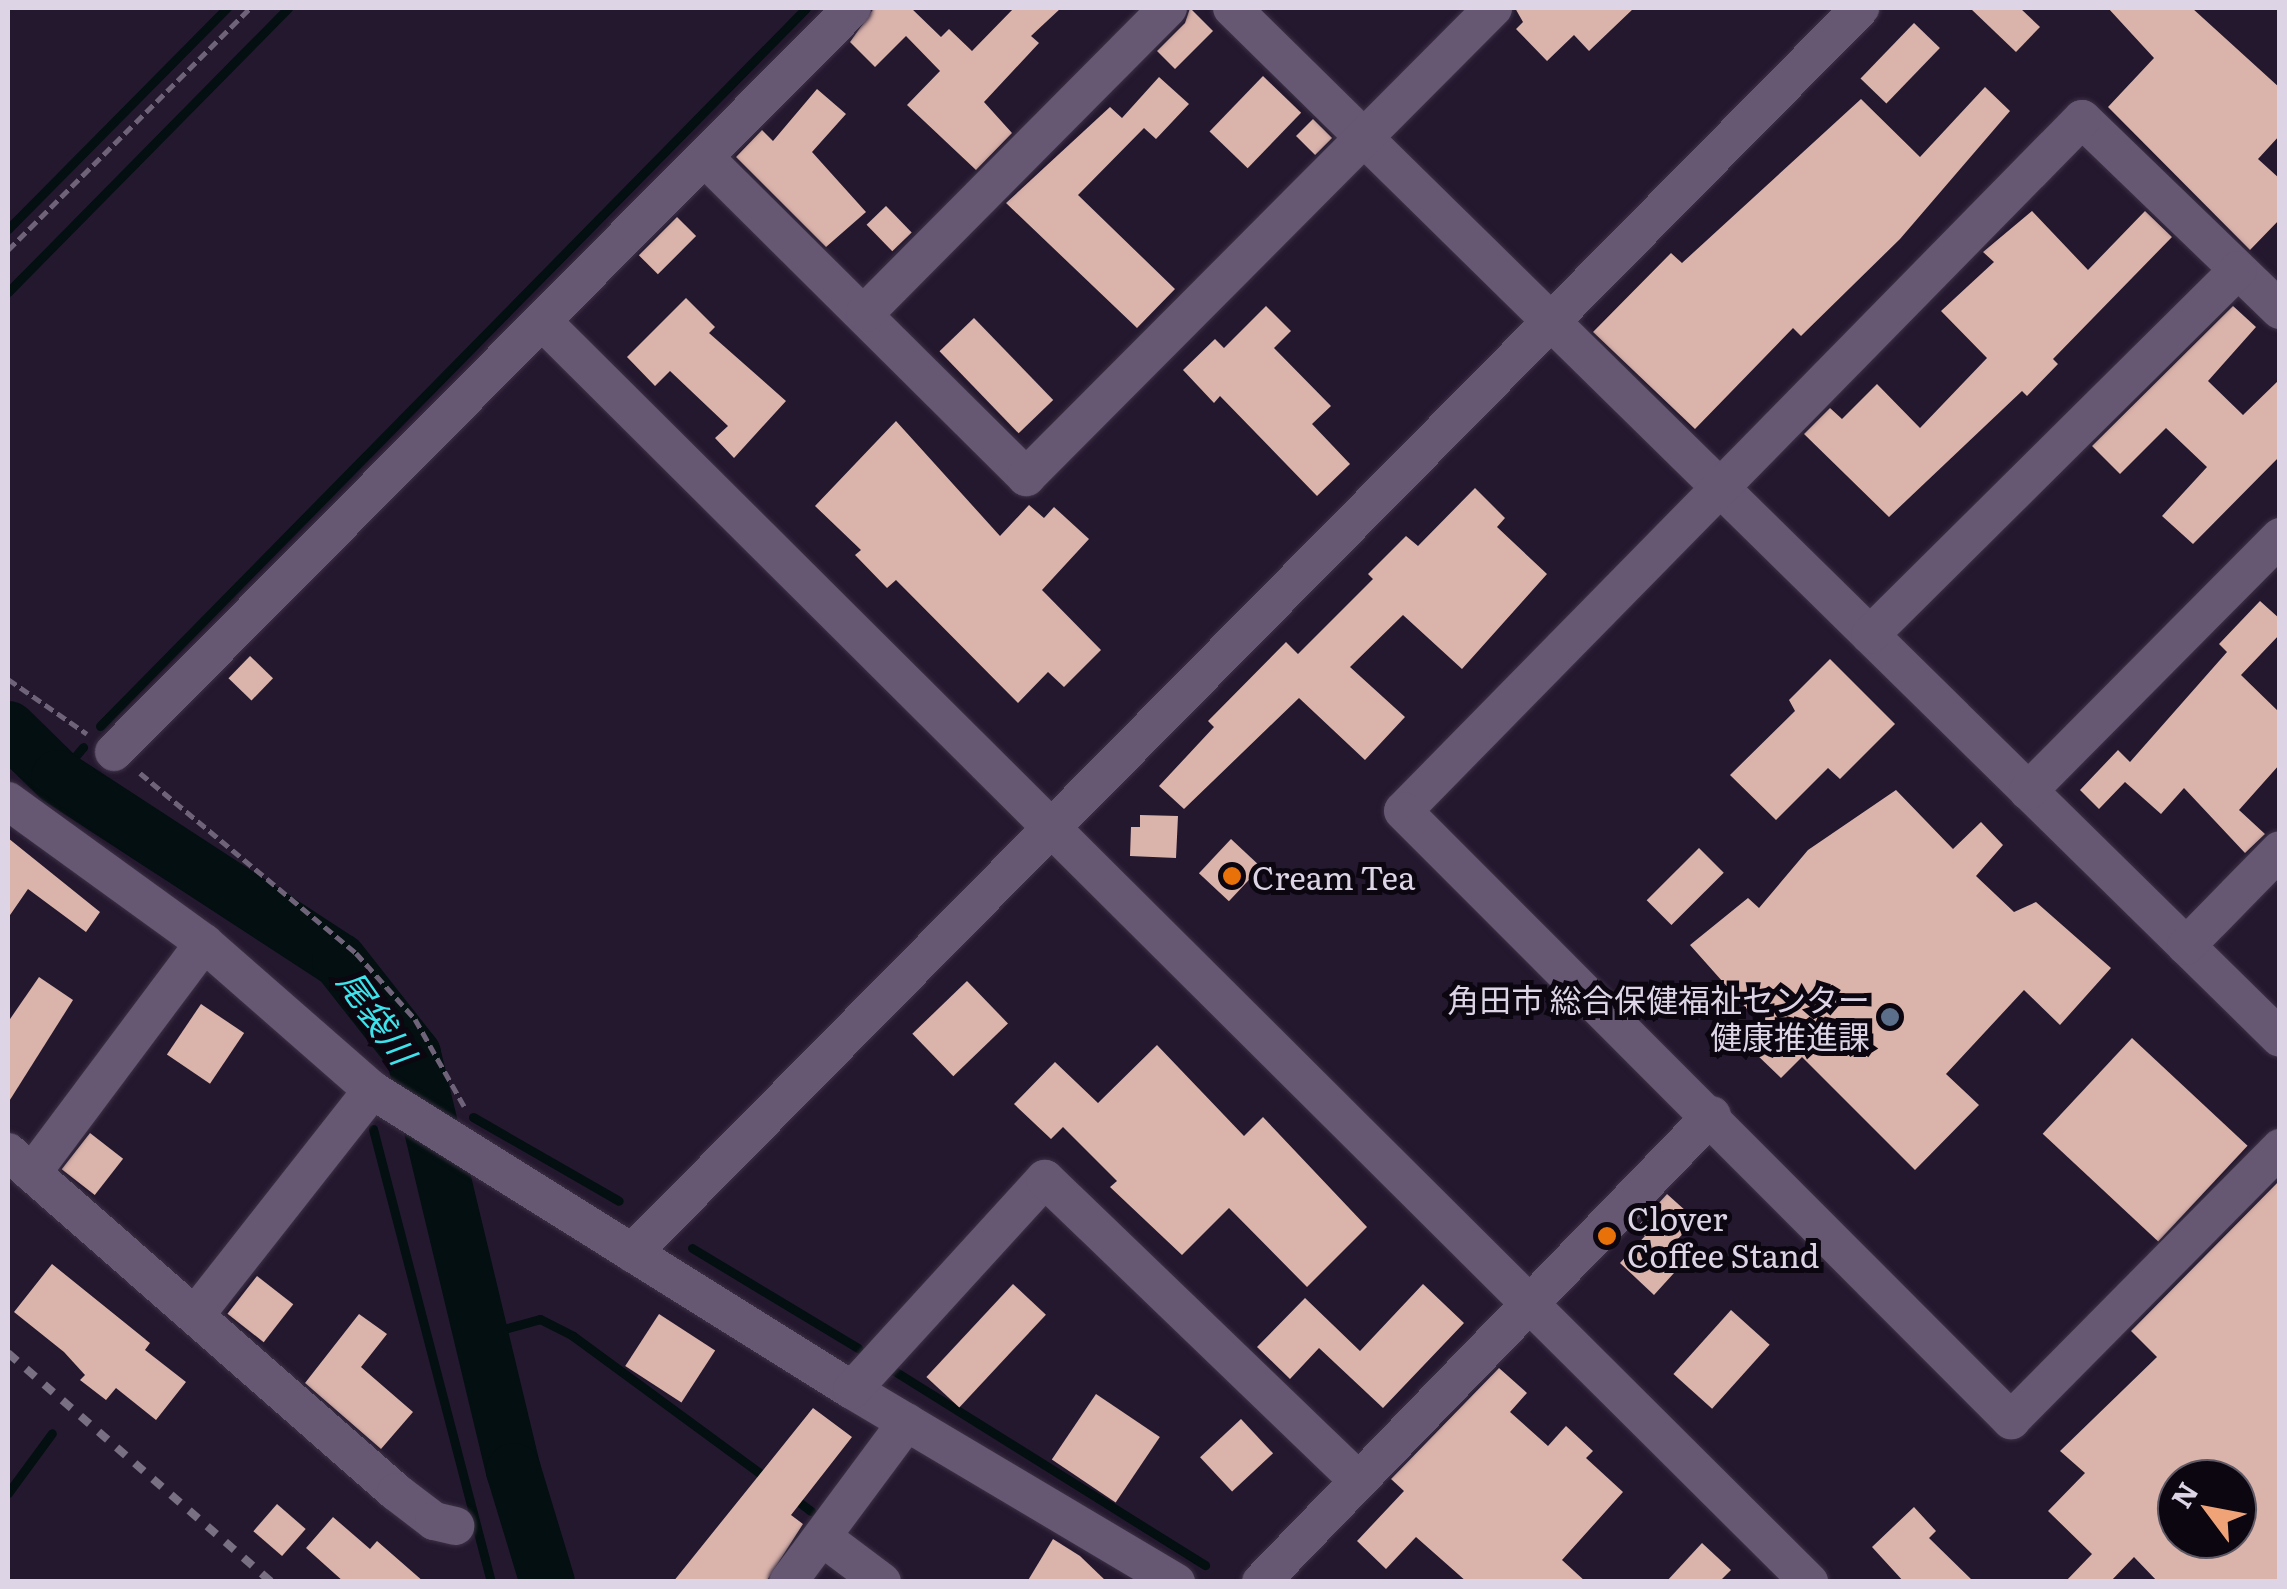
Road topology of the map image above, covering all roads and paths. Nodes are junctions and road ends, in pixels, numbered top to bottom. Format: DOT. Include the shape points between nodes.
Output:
graph roads {
  1 [pos="250,8"];
  2 [pos="852,8"];
  3 [pos="1168,8"];
  4 [pos="1232,8"];
  5 [pos="1493,8"];
  6 [pos="1860,8"];
  7 [pos="1366,140"];
  8 [pos="705,158"];
  9 [pos="8,250"];
  10 [pos="2238,270"];
  11 [pos="2280,310"];
  12 [pos="865,313"];
  13 [pos="1551,322"];
  14 [pos="544,323"];
  15 [pos="1720,488"];
  16 [pos="2274,552"];
  17 [pos="1870,636"];
  18 [pos="8,679"];
  19 [pos="114,752"];
  20 [pos="2028,791"];
  21 [pos="8,801"];
  22 [pos="1051,826"];
  23 [pos="2280,850"];
  24 [pos="204,943"];
  25 [pos="2186,946"];
  26 [pos="2280,1038"];
  27 [pos="372,1090"];
  28 [pos="1712,1114"];
  29 [pos="459,1145"];
  30 [pos="2280,1148"];
  31 [pos="20,1162"];
  32 [pos="632,1253"];
  33 [pos="1530,1302"];
  34 [pos="196,1314"];
  35 [pos="852,1390"];
  36 [pos="907,1422"];
  37 [pos="1357,1478"];
  38 [pos="456,1526"];
  39 [pos="822,1537"];
  40 [pos="788,1582"];
  41 [pos="882,1582"];
  42 [pos="1176,1582"];
  43 [pos="1261,1582"];
  44 [pos="1809,1582"];
  1 -- 9 [label="path"];
  2 -- 8 [label="street"];
  3 -- 12 [label="street"];
  4 -- 7 [label="street"];
  5 -- 7 [label="street"];
  6 -- 13 [label="street"];
  7 -- 12 [label="street" via="1026,477"];
  7 -- 13 [label="street"];
  8 -- 12 [label="street"];
  8 -- 14 [label="street"];
  10 -- 11 [label="street"];
  10 -- 15 [label="street" via="2082,119"];
  10 -- 17 [label="street"];
  13 -- 15 [label="street"];
  13 -- 22 [label="street"];
  14 -- 19 [label="street"];
  14 -- 22 [label="street"];
  15 -- 17 [label="street"];
  15 -- 28 [label="street" via="1404,810"];
  16 -- 20 [label="street"];
  17 -- 20 [label="street"];
  18 -- 19 [label="path"];
  19 -- 29 [label="path" via="356,953 403,1006 463,1103"];
  20 -- 25 [label="street"];
  21 -- 24 [label="street"];
  22 -- 32 [label="street"];
  22 -- 33 [label="street"];
  23 -- 25 [label="street"];
  24 -- 27 [label="street"];
  24 -- 31 [label="street"];
  25 -- 26 [label="street"];
  27 -- 29 [label="street"];
  27 -- 34 [label="street"];
  28 -- 30 [label="street" via="2011,1420"];
  28 -- 33 [label="street"];
  29 -- 32 [label="street"];
  31 -- 34 [label="street"];
  32 -- 35 [label="street"];
  33 -- 37 [label="street"];
  33 -- 44 [label="street"];
  34 -- 38 [label="street" via="396,1492 434,1521"];
  35 -- 36 [label="street"];
  35 -- 37 [label="street" via="1045,1179"];
  36 -- 39 [label="street"];
  36 -- 42 [label="street"];
  37 -- 43 [label="street"];
  39 -- 40 [label="street"];
  39 -- 41 [label="street"];
}
